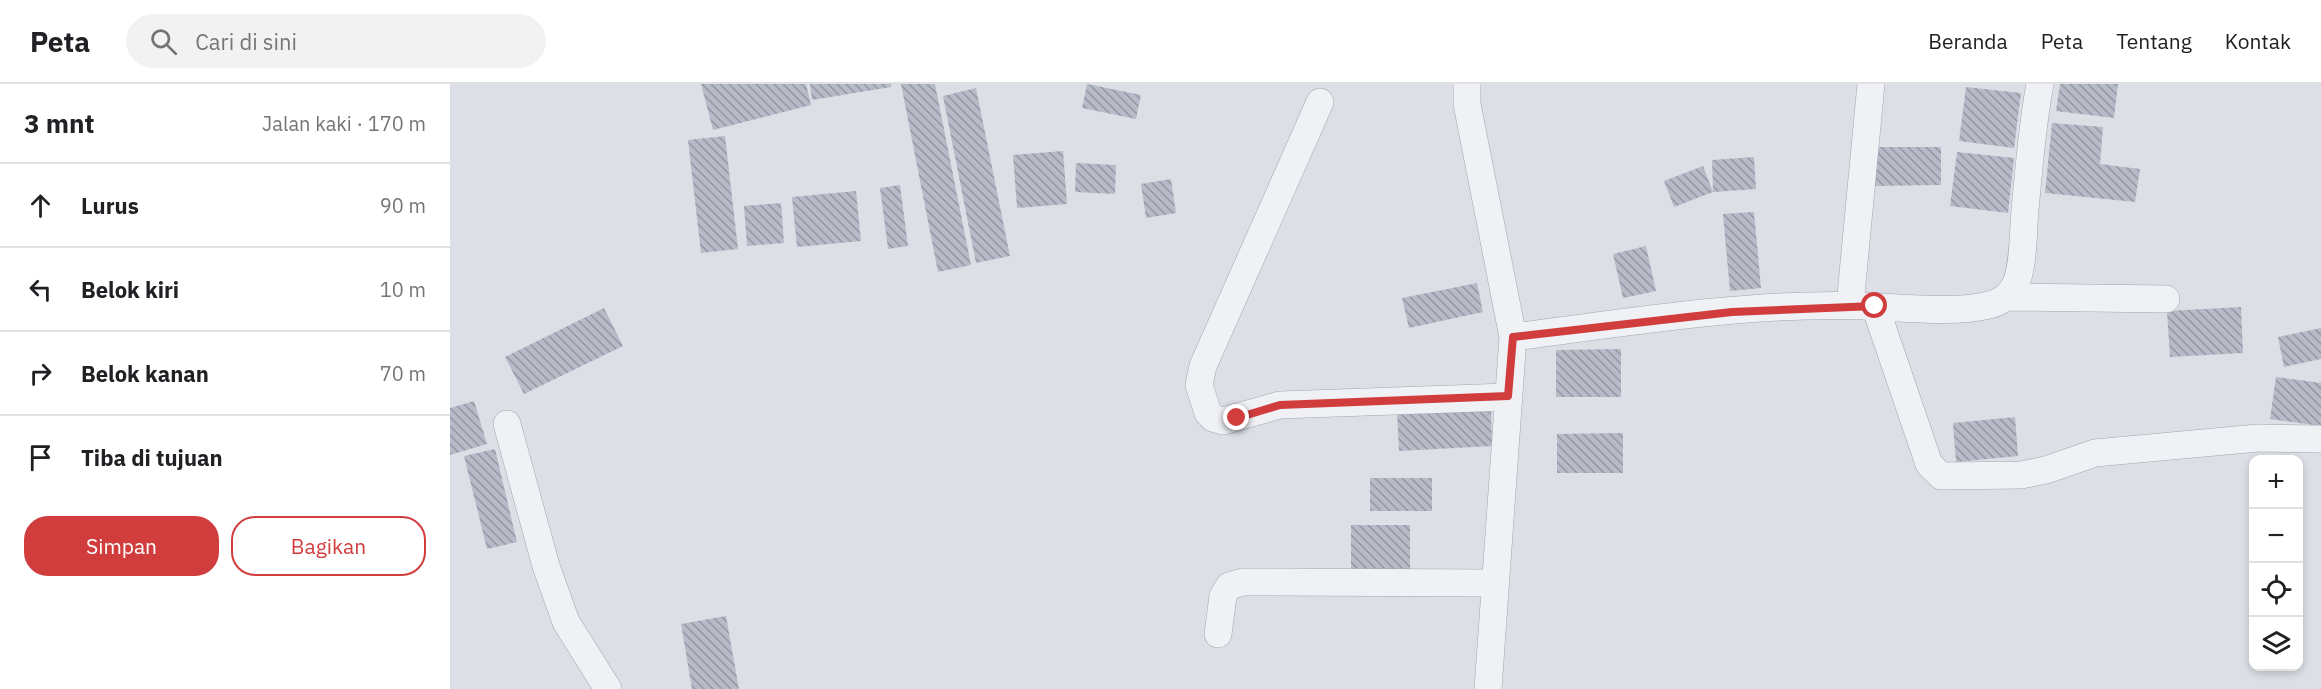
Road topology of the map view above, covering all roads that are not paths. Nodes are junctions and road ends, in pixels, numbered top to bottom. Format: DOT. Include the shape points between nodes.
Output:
graph roads {
  1 [pos="1467,84"];
  2 [pos="1871,84"];
  3 [pos="2040,84"];
  4 [pos="1320,102"];
  5 [pos="2006,297"];
  6 [pos="2166,299"];
  7 [pos="1863,306"];
  8 [pos="1513,337"];
  9 [pos="1508,396"];
  10 [pos="507,424"];
  11 [pos="2321,439"];
  12 [pos="1494,583"];
  13 [pos="1218,634"];
  14 [pos="608,689"];
  15 [pos="1488,689"];
  1 -- 8 [label="street" via="1467,104"];
  2 -- 7 [label="street"];
  3 -- 5 [label="street" via="2032,126 2021,252 2015,285"];
  4 -- 9 [label="street" via="1203,366 1199,386 1208,413 1223,421 1280,405"];
  5 -- 6 [label="street"];
  5 -- 7 [label="street" via="1990,305 1967,308"];
  7 -- 8 [label="street" via="1732,312"];
  7 -- 11 [label="street" via="1929,464 1941,476 2021,475 2095,453 2258,438"];
  8 -- 9 [label="street"];
  9 -- 12 [label="street"];
  10 -- 14 [label="street" via="546,566 566,622"];
  12 -- 13 [label="street" via="1243,582 1229,586 1223,596"];
  12 -- 15 [label="street"];
}
